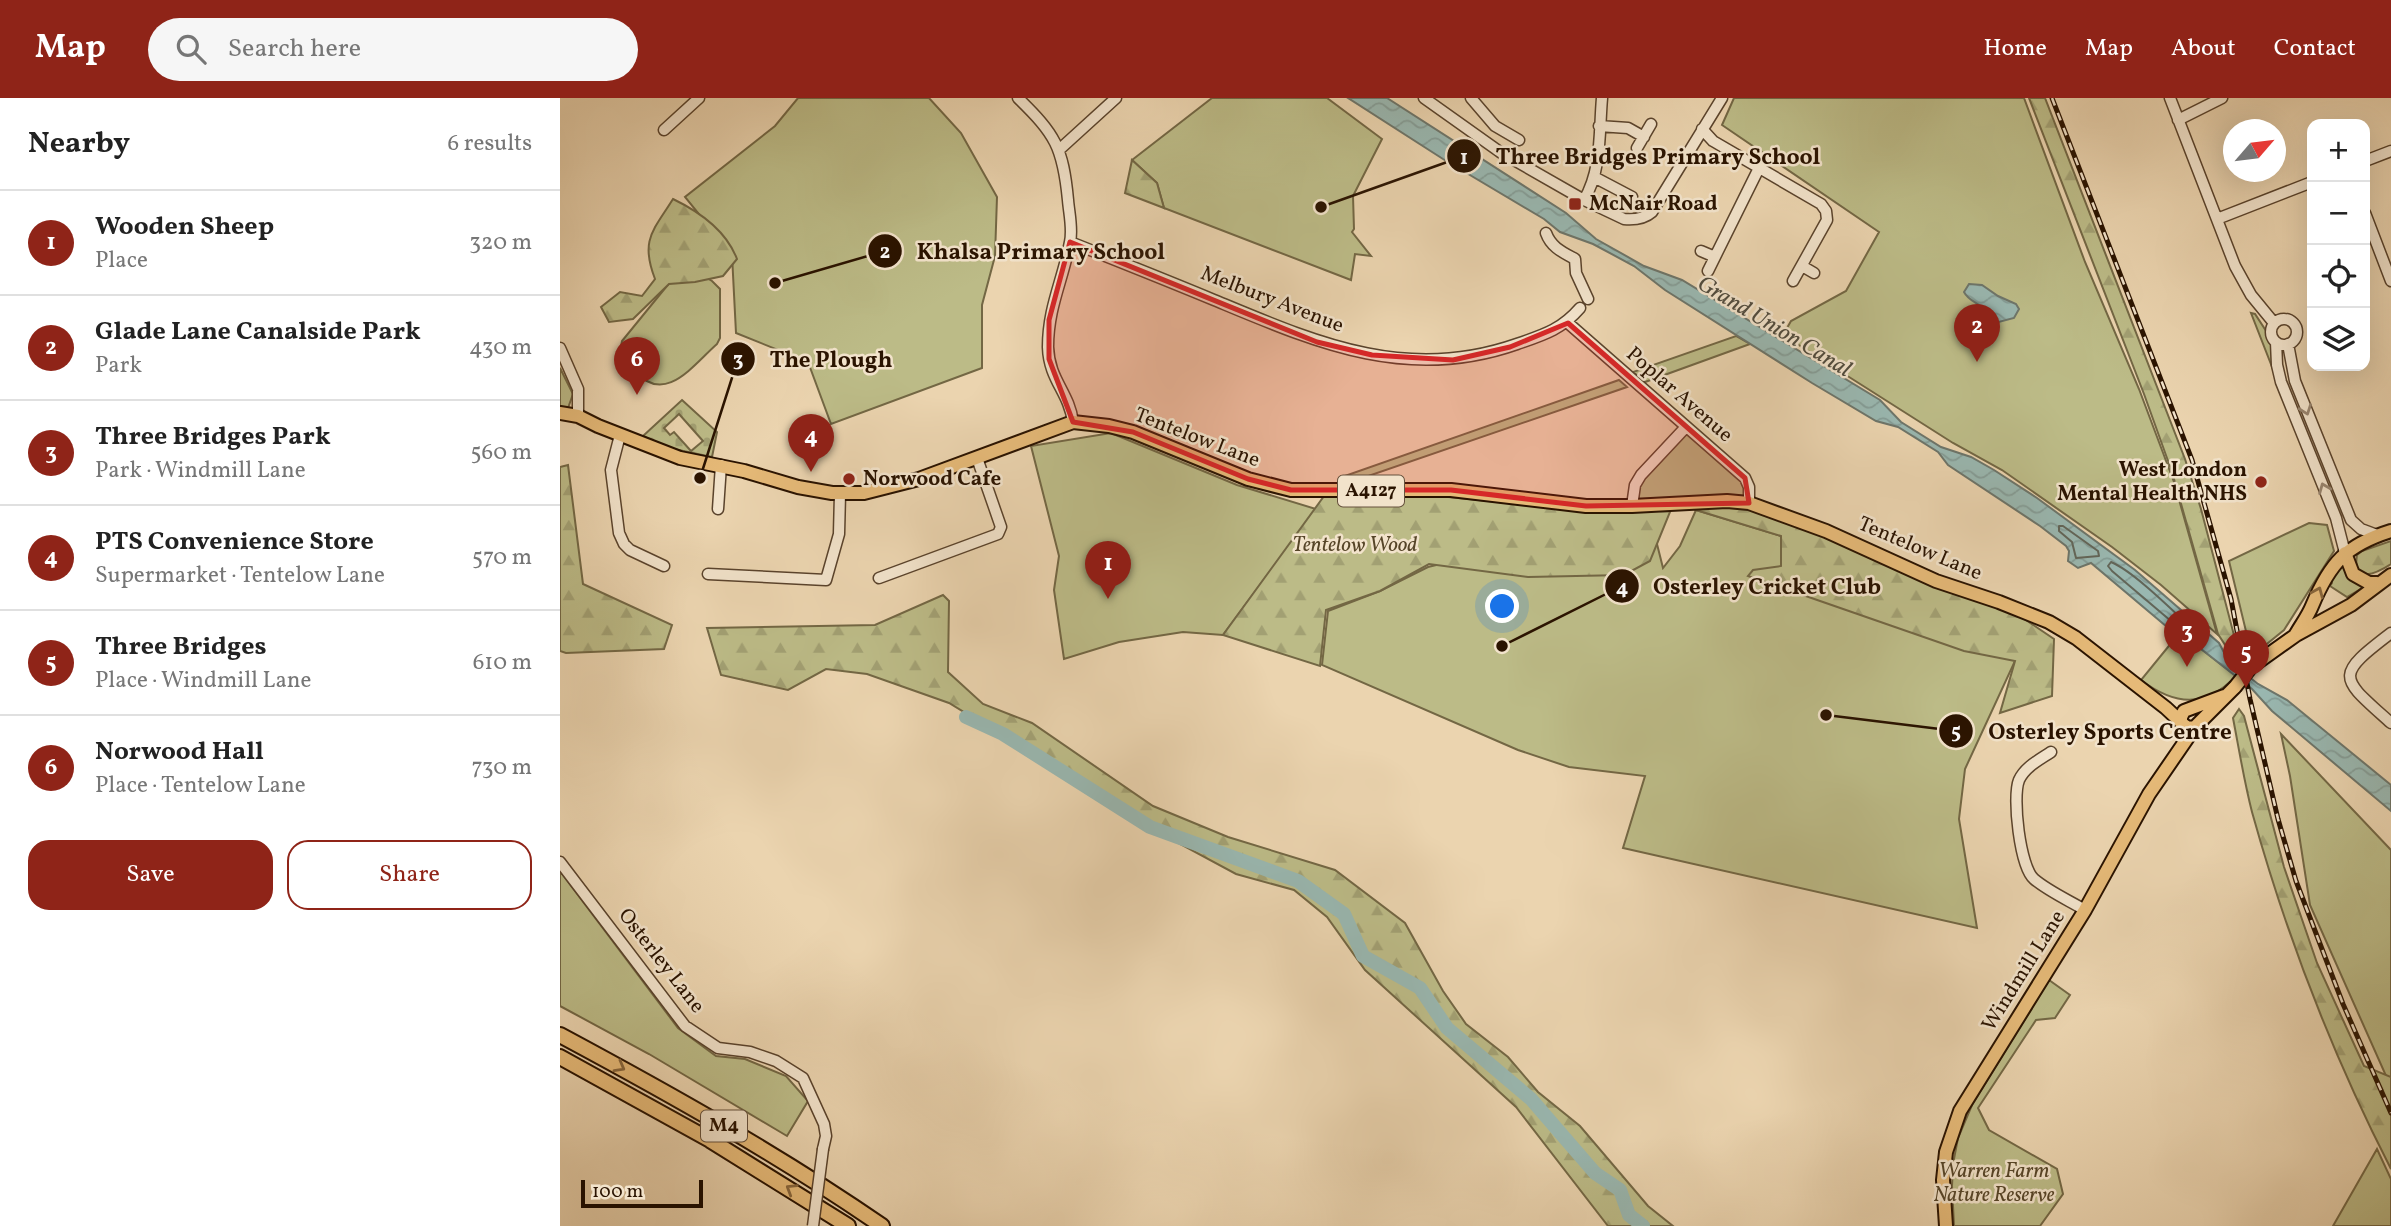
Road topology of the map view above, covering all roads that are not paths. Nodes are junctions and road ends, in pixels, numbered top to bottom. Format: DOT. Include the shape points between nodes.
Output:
graph roads {
  1 [pos="699,98"];
  2 [pos="1018,98"];
  3 [pos="1116,98"];
  4 [pos="1424,98"];
  5 [pos="1471,98"];
  6 [pos="1602,98"];
  7 [pos="1722,98"];
  8 [pos="2170,98"];
  9 [pos="2222,98"];
  10 [pos="2178,120"];
  11 [pos="1651,124"];
  12 [pos="1599,127"];
  13 [pos="664,130"];
  14 [pos="1702,130"];
  15 [pos="1644,136"];
  16 [pos="1637,148"];
  17 [pos="1060,149"];
  18 [pos="2391,151"];
  19 [pos="1500,152"];
  20 [pos="2370,159"];
  21 [pos="1759,168"];
  22 [pos="1594,177"];
  23 [pos="2307,184"];
  24 [pos="1632,197"];
  25 [pos="1584,200"];
  26 [pos="2217,219"];
  27 [pos="2370,226"];
  28 [pos="1546,233"];
  29 [pos="1070,242"];
  30 [pos="1701,251"];
  31 [pos="1715,257"];
  32 [pos="1802,266"];
  33 [pos="1708,271"];
  34 [pos="1814,273"];
  35 [pos="1793,281"];
  36 [pos="2391,281"];
  37 [pos="1588,299"];
  38 [pos="1580,308"];
  39 [pos="1567,323"];
  40 [pos="2274,323"];
  41 [pos="2276,342"];
  42 [pos="2288,344"];
  43 [pos="560,348"];
  44 [pos="560,413"];
  45 [pos="578,416"];
  46 [pos="1073,422"];
  47 [pos="1685,428"];
  48 [pos="620,435"];
  49 [pos="977,458"];
  50 [pos="721,466"];
  51 [pos="840,494"];
  52 [pos="1749,503"];
  53 [pos="1632,506"];
  54 [pos="718,509"];
  55 [pos="2391,531"];
  56 [pos="2377,535"];
  57 [pos="2345,553"];
  58 [pos="664,566"];
  59 [pos="708,574"];
  60 [pos="2391,575"];
  61 [pos="879,578"];
  62 [pos="2374,587"];
  63 [pos="2391,634"];
  64 [pos="2296,635"];
  65 [pos="2189,720"];
  66 [pos="2391,723"];
  67 [pos="2051,752"];
  68 [pos="560,862"];
  69 [pos="2085,910"];
  70 [pos="560,1035"];
  71 [pos="560,1057"];
  72 [pos="813,1226"];
  73 [pos="848,1226"];
  74 [pos="882,1226"];
  75 [pos="1946,1226"];
  1 -- 13 [label="street"];
  2 -- 17 [label="street"];
  3 -- 17 [label="street"];
  4 -- 19 [label="street"];
  5 -- 19 [label="street" via="1495,126 1515,138"];
  6 -- 12 [label="street"];
  7 -- 14 [label="street"];
  8 -- 10 [label="street"];
  9 -- 10 [label="street"];
  10 -- 26 [label="street"];
  11 -- 15 [label="street"];
  12 -- 15 [label="street" via="1628,128"];
  12 -- 22 [label="street"];
  14 -- 21 [label="street"];
  14 -- 25 [label="street" via="1647,216 1624,219"];
  15 -- 16 [label="street"];
  17 -- 29 [label="street"];
  18 -- 20 [label="street"];
  19 -- 25 [label="street"];
  21 -- 31 [label="street"];
  21 -- 32 [label="street" via="1826,211 1827,220"];
  22 -- 24 [label="street"];
  22 -- 25 [label="street"];
  23 -- 26 [label="street"];
  26 -- 40 [label="street" via="2235,266"];
  27 -- 36 [label="street"];
  28 -- 37 [label="street" via="1549,242 1575,259 1576,274"];
  29 -- 39 [label="street, Melbury Avenue" via="1317,342 1372,355 1419,361 1479,356"];
  29 -- 46 [label="street" via="1049,320 1048,349"];
  30 -- 31 [label="street"];
  31 -- 33 [label="street"];
  32 -- 34 [label="street"];
  32 -- 35 [label="street"];
  38 -- 39 [label="street, Melbury Avenue"];
  39 -- 47 [label="street, Poplar Avenue"];
  40 -- 41 [label="street" via="2271,331"];
  40 -- 42 [label="street" via="2286,319 2295,326 2296,337"];
  41 -- 42 [label="street"];
  57 -- 41 [label="street, one-way" via="2336,518 2281,382"];
  42 -- 56 [label="street, one-way" via="2295,381 2351,520"];
  43 -- 45 [label="street" via="578,390"];
  44 -- 45 [label="main road, Tentelow Lane / A4127"];
  45 -- 48 [label="main road, Tentelow Lane / A4127"];
  46 -- 49 [label="main road, Tentelow Lane / A4127"];
  46 -- 53 [label="main road, Tentelow Lane / A4127" via="1133,432 1248,479 1291,490 1451,490 1586,506"];
  47 -- 52 [label="street, Poplar Avenue" via="1745,478"];
  47 -- 53 [label="street" via="1641,475"];
  48 -- 50 [label="main road, Tentelow Lane / A4127" via="680,458"];
  48 -- 58 [label="street" via="611,470 620,537 630,550"];
  49 -- 51 [label="main road, Tentelow Lane / A4127" via="898,485"];
  49 -- 61 [label="street" via="1001,527 998,534"];
  50 -- 51 [label="main road, Tentelow Lane / A4127"];
  50 -- 54 [label="street"];
  51 -- 59 [label="street" via="839,534 826,580"];
  52 -- 53 [label="main road, Tentelow Lane / A4127"];
  52 -- 65 [label="main road, Tentelow Lane / A4127" via="1826,531 1936,581 2049,622"];
  55 -- 56 [label="main road"];
  56 -- 57 [label="main road"];
  57 -- 62 [label="main road" via="2353,574"];
  64 -- 57 [label="main road, one-way" via="2327,573"];
  60 -- 62 [label="main road"];
  62 -- 64 [label="main road"];
  63 -- 66 [label="street" via="2357,659 2350,677 2356,692"];
  64 -- 65 [label="main road, bridge"];
  65 -- 69 [label="main road, Windmill Lane" via="2180,751 2149,794"];
  67 -- 69 [label="street" via="2030,765 2015,794 2026,869 2032,878"];
  68 -- 72 [label="street, Osterley Lane, bridge" via="685,1026 718,1048 776,1061 803,1078 825,1136"];
  69 -- 75 [label="main road, Windmill Lane" via="1960,1111 1945,1161"];
  70 -- 74 [label="highway, M4, one-way" via="776,1156"];
  73 -- 71 [label="highway, M4, one-way" via="710,1140"];
}
